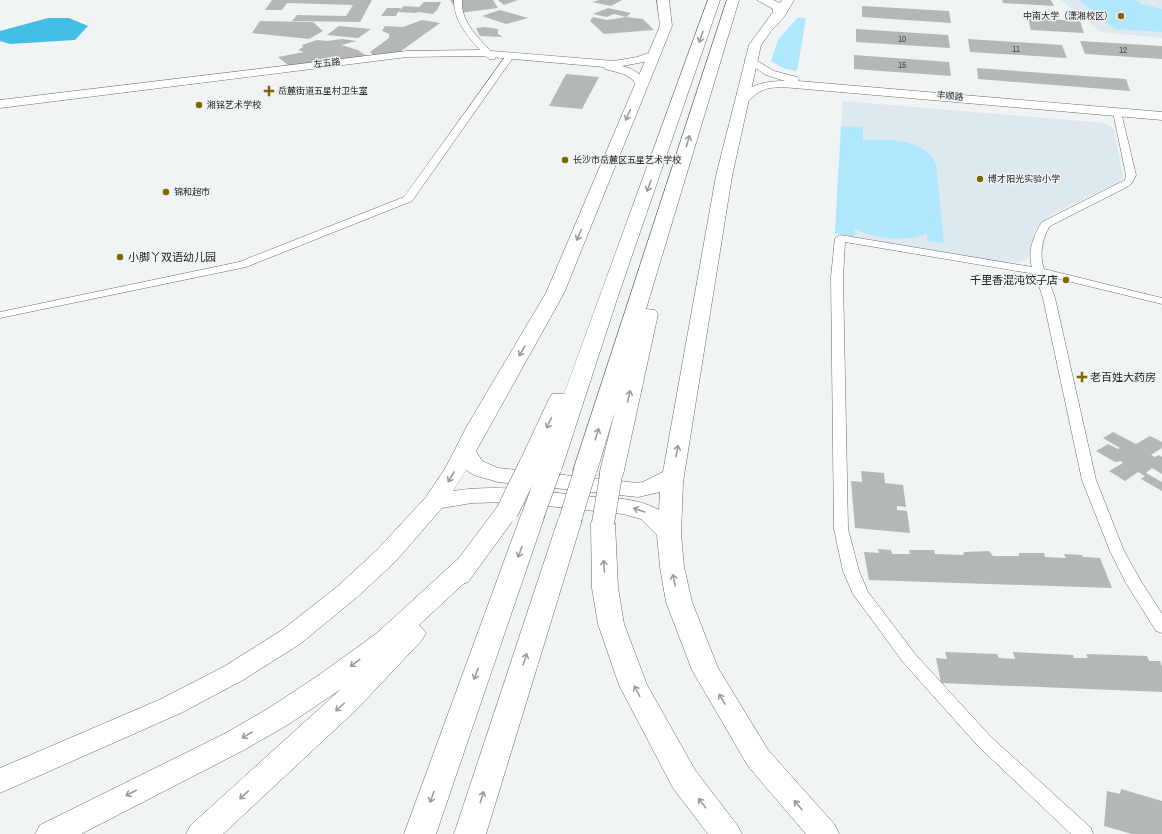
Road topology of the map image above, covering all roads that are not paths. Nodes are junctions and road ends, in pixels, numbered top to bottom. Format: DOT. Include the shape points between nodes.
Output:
graph roads {
  1 [pos="458,0"];
  2 [pos="664,0"];
  3 [pos="714,0"];
  4 [pos="733,0"];
  5 [pos="763,0"];
  6 [pos="784,7"];
  7 [pos="654,54"];
  8 [pos="490,56"];
  9 [pos="508,59"];
  10 [pos="751,60"];
  11 [pos="641,84"];
  12 [pos="743,100"];
  13 [pos="0,104"];
  14 [pos="0,108"];
  15 [pos="1162,111"];
  16 [pos="1117,112"];
  17 [pos="1162,116"];
  18 [pos="669,205"];
  19 [pos="1039,271"];
  20 [pos="1162,301"];
  21 [pos="0,316"];
  22 [pos="465,451"];
  23 [pos="673,476"];
  24 [pos="434,502"];
  25 [pos="520,514"];
  26 [pos="669,534"];
  27 [pos="468,564"];
  28 [pos="1162,627"];
  29 [pos="0,781"];
  30 [pos="51,834"];
  31 [pos="202,834"];
  32 [pos="420,834"];
  33 [pos="470,834"];
  34 [pos="726,834"];
  35 [pos="824,834"];
  36 [pos="1084,834"];
  1 -- 8 [label="street" via="458,11 477,42"];
  2 -- 7 [label="main road" via="666,26"];
  3 -- 25 [label="highway, one-way, bridge" via="607,299"];
  18 -- 4 [label="highway, one-way"];
  5 -- 6 [label="main road"];
  6 -- 10 [label="main road" via="760,35"];
  7 -- 8 [label="main road, 左五路" via="640,60 614,64"];
  7 -- 11 [label="main road"];
  8 -- 9 [label="main road, 左五路"];
  8 -- 13 [label="main road, 左五路" via="456,53 407,54"];
  8 -- 14 [label="main road, 左五路" via="389,59"];
  9 -- 11 [label="main road, 左五路" via="617,68 635,76"];
  9 -- 21 [label="street" via="408,199 242,264"];
  10 -- 12 [label="main road"];
  10 -- 15 [label="main road" via="770,73 787,78"];
  11 -- 22 [label="main road, one-way" via="555,293"];
  12 -- 16 [label="main road, 丰顺路" via="749,91 756,88 794,84"];
  23 -- 12 [label="main road, one-way" via="724,176"];
  16 -- 17 [label="main road, 丰顺路"];
  16 -- 19 [label="street" via="1131,175 1129,181 1046,224 1037,240"];
  33 -- 18 [label="highway, one-way, bridge"];
  34 -- 18 [label="highway, one-way, bridge" via="684,779 633,685 611,624 605,588 603,523 611,475 666,238"];
  19 -- 20 [label="street"];
  19 -- 28 [label="street" via="1049,298 1083,459 1093,493 1134,583"];
  19 -- 36 [label="street" via="840,238 837,300 842,529 851,571 861,594 909,658 984,741"];
  22 -- 23 [label="main road" via="469,462 478,469 498,475 638,490 652,488"];
  22 -- 24 [label="main road, one-way"];
  23 -- 26 [label="main road"];
  26 -- 24 [label="main road, one-way" via="660,521 635,508 491,493 459,495"];
  24 -- 29 [label="main road" via="386,556 353,587 285,641 234,673 170,706"];
  25 -- 27 [label="highway"];
  25 -- 32 [label="highway, one-way"];
  35 -- 26 [label="main road, one-way" via="758,758 705,670 679,602"];
  27 -- 30 [label="highway, one-way" via="386,640 329,683 279,716 234,742"];
  27 -- 31 [label="highway, one-way" via="398,650 347,701"];
}
